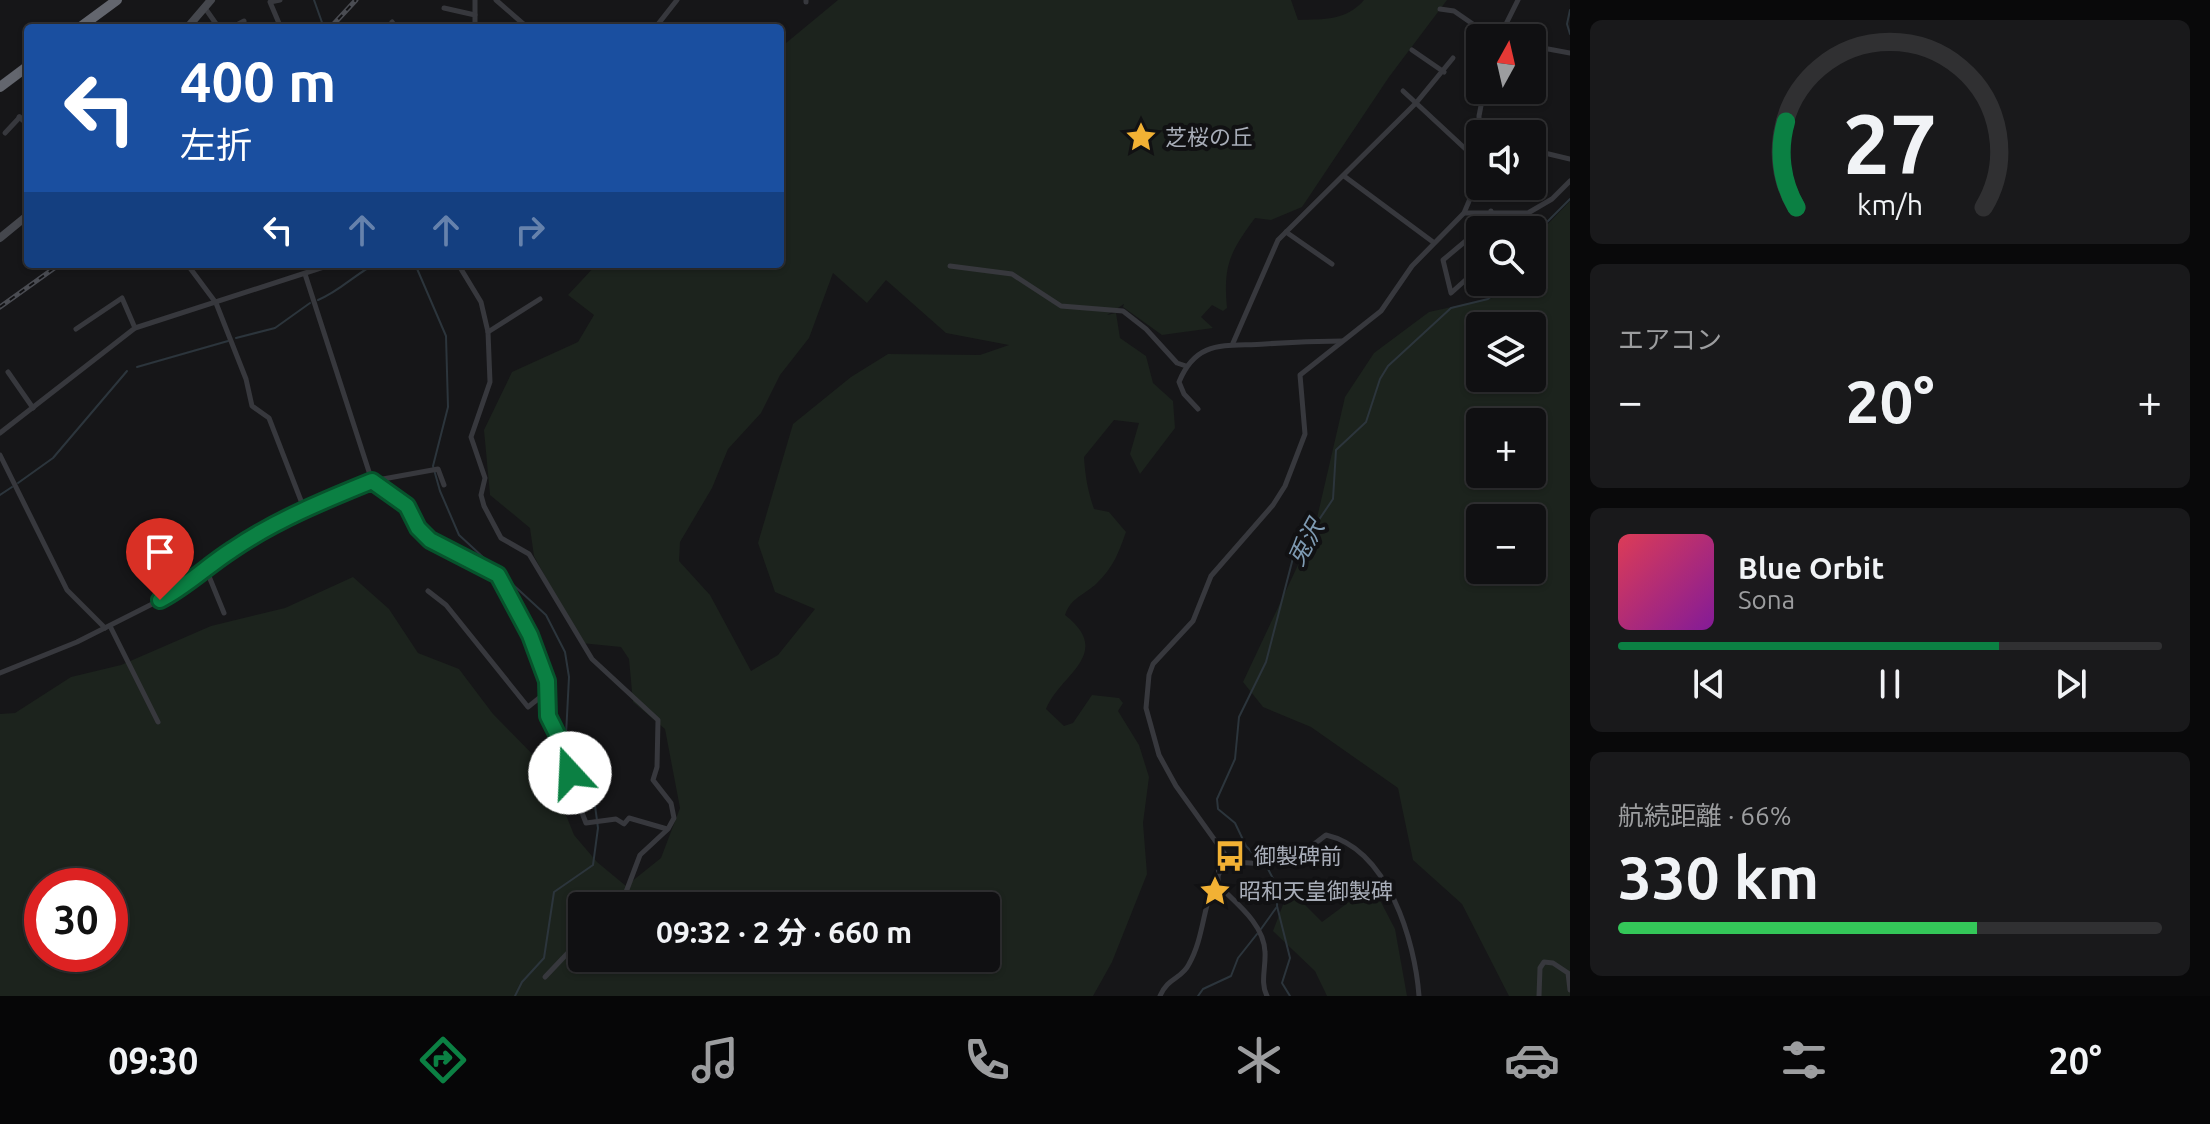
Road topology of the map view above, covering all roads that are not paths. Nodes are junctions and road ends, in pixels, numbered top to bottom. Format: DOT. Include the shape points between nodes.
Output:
graph roads {
  1 [pos="117,0"];
  2 [pos="280,0"];
  3 [pos="475,0"];
  4 [pos="677,0"];
  5 [pos="1518,0"];
  6 [pos="501,1"];
  7 [pos="208,4"];
  8 [pos="444,8"];
  9 [pos="1440,9"];
  10 [pos="475,15"];
  11 [pos="244,21"];
  12 [pos="84,24"];
  13 [pos="190,24"];
  14 [pos="217,24"];
  15 [pos="238,24"];
  16 [pos="279,24"];
  17 [pos="475,24"];
  18 [pos="524,24"];
  19 [pos="658,24"];
  20 [pos="1473,24"];
  21 [pos="1506,24"];
  22 [pos="1546,49"];
  23 [pos="1412,50"];
  24 [pos="1570,53"];
  25 [pos="1453,58"];
  26 [pos="24,69"];
  27 [pos="1444,72"];
  28 [pos="0,87"];
  29 [pos="1403,91"];
  30 [pos="1416,103"];
  31 [pos="24,121"];
  32 [pos="5,133"];
  33 [pos="1466,149"];
  34 [pos="1546,153"];
  35 [pos="1570,159"];
  36 [pos="1344,176"];
  37 [pos="1570,181"];
  38 [pos="1469,200"];
  39 [pos="1491,211"];
  40 [pos="1464,213"];
  41 [pos="1492,216"];
  42 [pos="24,218"];
  43 [pos="1286,232"];
  44 [pos="0,238"];
  45 [pos="1466,241"];
  46 [pos="1433,242"];
  47 [pos="1332,264"];
  48 [pos="950,266"];
  49 [pos="190,268"];
  50 [pos="322,268"];
  51 [pos="460,268"];
  52 [pos="305,274"];
  53 [pos="1466,280"];
  54 [pos="540,299"];
  55 [pos="216,303"];
  56 [pos="135,328"];
  57 [pos="76,329"];
  58 [pos="488,332"];
  59 [pos="1343,341"];
  60 [pos="1233,343"];
  61 [pos="1186,366"];
  62 [pos="8,372"];
  63 [pos="33,408"];
  64 [pos="1198,409"];
  65 [pos="0,433"];
  66 [pos="0,455"];
  67 [pos="372,481"];
  68 [pos="444,485"];
  69 [pos="305,511"];
  70 [pos="206,569"];
  71 [pos="428,591"];
  72 [pos="224,613"];
  73 [pos="108,627"];
  74 [pos="0,673"];
  75 [pos="548,691"];
  76 [pos="158,722"];
  77 [pos="668,829"];
  78 [pos="1229,860"];
  79 [pos="1218,871"];
  80 [pos="626,892"];
  81 [pos="568,953"];
  82 [pos="545,977"];
  83 [pos="1570,990"];
  84 [pos="1160,996"];
  85 [pos="1267,996"];
  86 [pos="1419,996"];
  87 [pos="1539,996"];
  1 -- 12 [label="highway"];
  2 -- 16 [label="street" via="270,2"];
  3 -- 10 [label="street"];
  4 -- 19 [label="street"];
  5 -- 21 [label="street"];
  6 -- 18 [label="street"];
  7 -- 13 [label="street"];
  7 -- 14 [label="street"];
  8 -- 10 [label="street"];
  9 -- 20 [label="street" via="1454,11"];
  10 -- 17 [label="street"];
  11 -- 15 [label="street"];
  22 -- 24 [label="street"];
  23 -- 27 [label="street"];
  25 -- 27 [label="street"];
  26 -- 28 [label="highway"];
  27 -- 30 [label="street"];
  29 -- 30 [label="street"];
  30 -- 33 [label="street"];
  30 -- 36 [label="street"];
  31 -- 32 [label="street" via="19,116"];
  34 -- 35 [label="street"];
  36 -- 43 [label="street"];
  36 -- 46 [label="street"];
  37 -- 39 [label="street" via="1528,213"];
  38 -- 40 [label="street"];
  39 -- 40 [label="street"];
  39 -- 41 [label="street"];
  40 -- 46 [label="street"];
  42 -- 44 [label="street"];
  43 -- 47 [label="street"];
  43 -- 60 [label="street"];
  45 -- 53 [label="street" via="1443,260 1451,293"];
  46 -- 59 [label="street" via="1381,311"];
  48 -- 61 [label="street" via="1012,274 1061,306 1123,311"];
  49 -- 55 [label="street"];
  50 -- 52 [label="street"];
  51 -- 58 [label="street" via="481,302"];
  52 -- 55 [label="street"];
  52 -- 67 [label="street"];
  54 -- 58 [label="street"];
  55 -- 56 [label="street"];
  55 -- 69 [label="street" via="252,406 269,418"];
  56 -- 57 [label="street" via="122,298"];
  56 -- 63 [label="street"];
  58 -- 77 [label="street" via="490,382 471,437 485,478 484,506 501,538 529,554 592,659 658,720 653,780 674,809"];
  59 -- 60 [label="street"];
  59 -- 78 [label="street" via="1300,375 1305,434 1285,486 1211,576 1193,621 1149,675 1146,708 1159,755"];
  60 -- 61 [label="street" via="1211,348"];
  61 -- 64 [label="street" via="1179,382"];
  62 -- 63 [label="street"];
  63 -- 65 [label="street"];
  66 -- 73 [label="street" via="67,590"];
  67 -- 68 [label="street" via="438,469"];
  67 -- 69 [label="street"];
  67 -- 75 [label="street" via="407,506 430,540 498,575 530,635"];
  69 -- 70 [label="street"];
  70 -- 72 [label="street"];
  70 -- 73 [label="street" via="176,592"];
  71 -- 75 [label="street" via="446,605 528,707"];
  73 -- 74 [label="street"];
  73 -- 76 [label="street"];
  75 -- 77 [label="street" via="548,716 563,746 586,823 616,819 624,824 629,818"];
  77 -- 80 [label="street" via="640,855"];
  78 -- 79 [label="street"];
  78 -- 86 [label="street" via="1262,863 1305,851 1326,835 1342,839 1367,858 1396,902 1417,969"];
  79 -- 84 [label="street" via="1190,964 1169,980"];
  79 -- 85 [label="street" via="1218,885 1262,932"];
  81 -- 82 [label="street"];
  83 -- 87 [label="street" via="1568,973 1544,962"];
}
